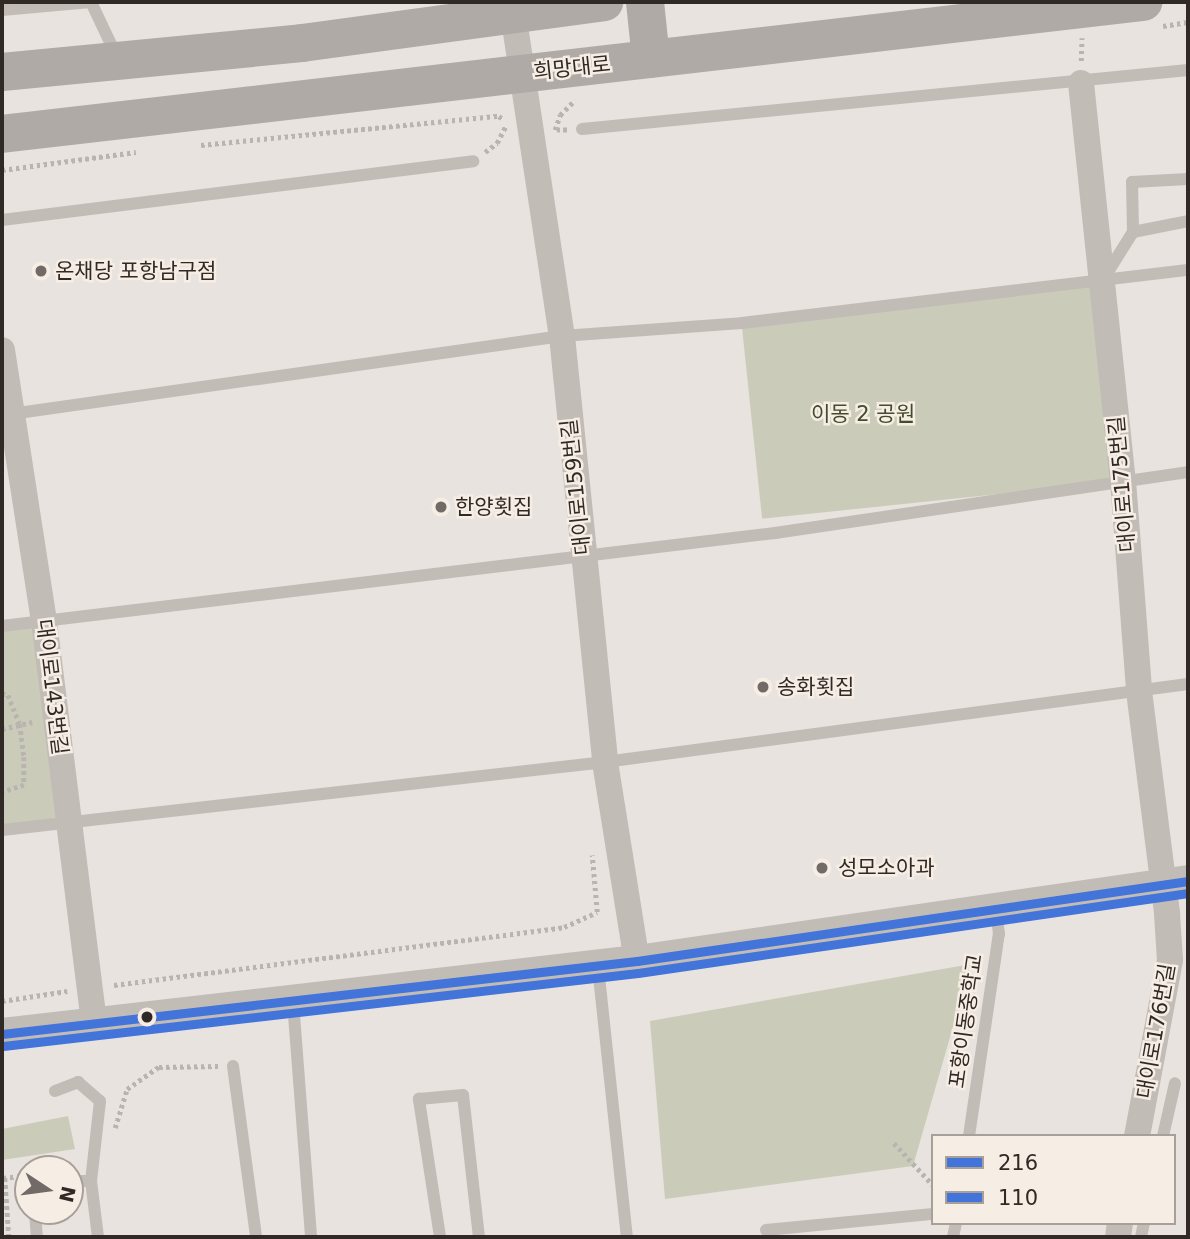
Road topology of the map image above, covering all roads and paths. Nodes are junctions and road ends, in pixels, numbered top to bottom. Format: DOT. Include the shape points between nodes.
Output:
graph roads {
  1 [pos="604,2"];
  2 [pos="645,2"];
  3 [pos="1143,2"];
  4 [pos="2,10"];
  5 [pos="513,13"];
  6 [pos="341,37"];
  7 [pos="652,59"];
  8 [pos="118,61"];
  9 [pos="1188,70"];
  10 [pos="2,72"];
  11 [pos="524,74"];
  12 [pos="1081,83"];
  13 [pos="345,94"];
  14 [pos="582,129"];
  15 [pos="2,134"];
  16 [pos="187,146"];
  17 [pos="147,151"];
  18 [pos="473,161"];
  19 [pos="2,170"];
  20 [pos="1188,179"];
  21 [pos="2,220"];
  22 [pos="1188,221"];
  23 [pos="1133,232"];
  24 [pos="1188,270"];
  25 [pos="1102,280"];
  26 [pos="562,336"];
  27 [pos="2,350"];
  28 [pos="5,414"];
  29 [pos="1188,472"];
  30 [pos="1123,481"];
  31 [pos="583,555"];
  32 [pos="44,621"];
  33 [pos="2,625"];
  34 [pos="1188,684"];
  35 [pos="1139,691"];
  36 [pos="2,693"];
  37 [pos="31,722"];
  38 [pos="20,724"];
  39 [pos="2,729"];
  40 [pos="605,762"];
  41 [pos="2,792"];
  42 [pos="70,823"];
  43 [pos="2,830"];
  44 [pos="592,851"];
  45 [pos="1176,882"];
  46 [pos="996,911"];
  47 [pos="637,961"];
  48 [pos="598,964"];
  49 [pos="90,988"];
  50 [pos="2,1001"];
  51 [pos="293,1002"];
  52 [pos="94,1024"];
  53 [pos="2,1034"];
  54 [pos="233,1066"];
  55 [pos="1175,1083"];
  56 [pos="55,1091"];
  57 [pos="969,1134"];
  58 [pos="1137,1134"];
  59 [pos="1163,1134"];
  60 [pos="894,1143"];
  61 [pos="94,1160"];
  62 [pos="3,1178"];
  63 [pos="84,1181"];
  64 [pos="91,1181"];
  65 [pos="931,1183"];
  66 [pos="931,1214"];
  67 [pos="766,1230"];
  68 [pos="9,1237"];
  69 [pos="98,1237"];
  70 [pos="256,1237"];
  71 [pos="311,1237"];
  72 [pos="440,1237"];
  73 [pos="479,1237"];
  74 [pos="627,1237"];
  1 -- 5 [label="main road"];
  2 -- 7 [label="main road"];
  3 -- 7 [label="main road, 희망대로"];
  4 -- 8 [label="lane" via="91,2"];
  5 -- 6 [label="main road"];
  5 -- 11 [label="street, 대이로159번길"];
  6 -- 8 [label="main road"];
  6 -- 13 [label="main road"];
  7 -- 11 [label="main road, 희망대로"];
  8 -- 10 [label="main road"];
  9 -- 12 [label="lane"];
  11 -- 13 [label="main road, 희망대로"];
  11 -- 26 [label="street, 대이로159번길"];
  12 -- 14 [label="lane"];
  12 -- 25 [label="street, 대이로175번길"];
  13 -- 15 [label="main road, 희망대로"];
  16 -- 18 [label="path" via="499,116 507,122 497,143"];
  17 -- 19 [label="path"];
  18 -- 21 [label="lane"];
  20 -- 23 [label="lane" via="1132,182"];
  22 -- 23 [label="lane"];
  23 -- 25 [label="lane"];
  24 -- 25 [label="lane"];
  25 -- 26 [label="lane" via="742,323"];
  25 -- 30 [label="street, 대이로175번길"];
  26 -- 28 [label="lane"];
  26 -- 31 [label="street, 대이로159번길"];
  27 -- 28 [label="street, 대이로143번길"];
  28 -- 32 [label="street, 대이로143번길"];
  29 -- 30 [label="lane"];
  30 -- 31 [label="lane" via="775,533"];
  30 -- 35 [label="street, 대이로175번길"];
  31 -- 32 [label="lane"];
  31 -- 40 [label="street, 대이로159번길"];
  32 -- 33 [label="lane"];
  32 -- 42 [label="street, 대이로143번길"];
  34 -- 35 [label="lane"];
  35 -- 40 [label="lane"];
  35 -- 45 [label="street, 대이로175번길"];
  36 -- 38 [label="path" via="8,695"];
  37 -- 38 [label="path"];
  38 -- 39 [label="path"];
  38 -- 41 [label="path" via="24,785"];
  40 -- 42 [label="lane"];
  40 -- 47 [label="street, 대이로159번길"];
  42 -- 43 [label="lane"];
  42 -- 49 [label="street, 대이로143번길"];
  44 -- 49 [label="path" via="597,912 564,927"];
  45 -- 46 [label="street"];
  45 -- 58 [label="street, 대이로176번길" via="1170,960"];
  46 -- 47 [label="street"];
  46 -- 57 [label="lane, 포항이동중학교" via="999,934"];
  47 -- 48 [label="street"];
  48 -- 51 [label="street"];
  48 -- 74 [label="lane"];
  49 -- 50 [label="path"];
  49 -- 52 [label="street, 대이로143번길"];
  51 -- 52 [label="street"];
  51 -- 71 [label="lane"];
  52 -- 53 [label="street"];
  54 -- 61 [label="path" via="159,1067 127,1089 118,1122"];
  54 -- 70 [label="lane"];
  55 -- 59 [label="lane"];
  56 -- 61 [label="lane" via="78,1082 100,1101"];
  60 -- 65 [label="path"];
  61 -- 64 [label="lane"];
  62 -- 68 [label="path"];
  63 -- 64 [label="lane"];
  64 -- 69 [label="lane"];
  66 -- 67 [label="lane"];
  72 -- 73 [label="lane" via="419,1100 463,1095"];
}
